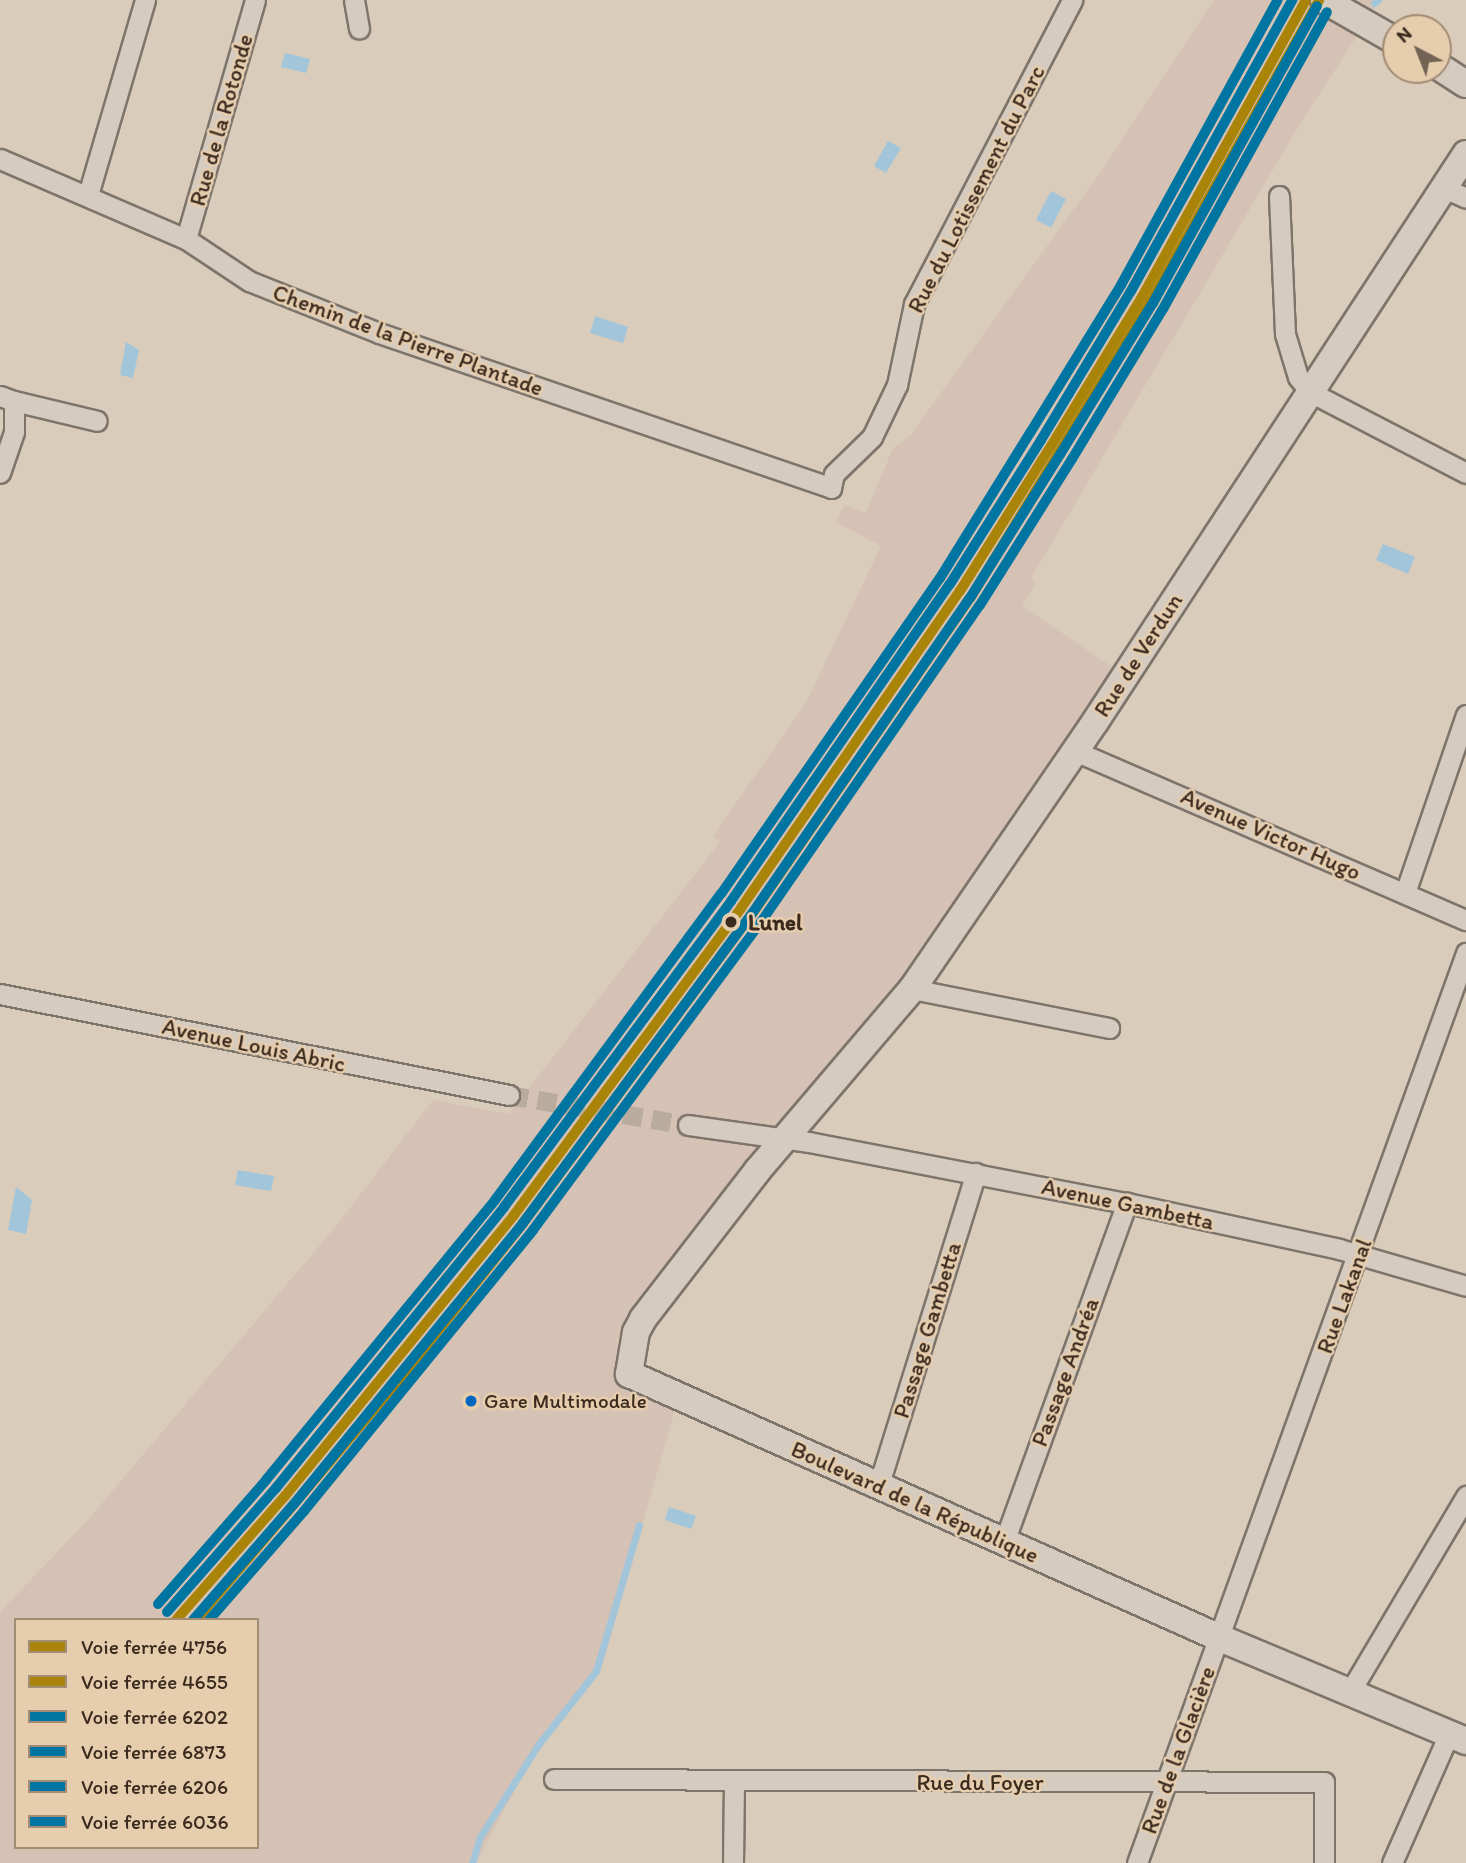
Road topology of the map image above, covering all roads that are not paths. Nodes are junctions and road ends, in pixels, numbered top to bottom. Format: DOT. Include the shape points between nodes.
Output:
graph roads {
  1 [pos="145,0"];
  2 [pos="255,0"];
  3 [pos="354,0"];
  4 [pos="1072,0"];
  5 [pos="1324,0"];
  6 [pos="359,29"];
  7 [pos="1382,33"];
  8 [pos="1466,154"];
  9 [pos="0,159"];
  10 [pos="1455,193"];
  11 [pos="88,195"];
  12 [pos="1279,196"];
  13 [pos="186,239"];
  14 [pos="1310,391"];
  15 [pos="7,399"];
  16 [pos="97,421"];
  17 [pos="0,473"];
  18 [pos="1466,473"];
  19 [pos="831,488"];
  20 [pos="1466,715"];
  21 [pos="1074,751"];
  22 [pos="1405,893"];
  23 [pos="1466,920"];
  24 [pos="1466,953"];
  25 [pos="912,989"];
  26 [pos="0,995"];
  27 [pos="1110,1028"];
  28 [pos="509,1095"];
  29 [pos="688,1125"];
  30 [pos="787,1139"];
  31 [pos="976,1173"];
  32 [pos="1127,1203"];
  33 [pos="1359,1254"];
  34 [pos="1466,1286"];
  35 [pos="878,1488"];
  36 [pos="1466,1496"];
  37 [pos="1004,1542"];
  38 [pos="1220,1638"];
  39 [pos="1350,1690"];
  40 [pos="1458,1738"];
  41 [pos="554,1779"];
  42 [pos="734,1780"];
  43 [pos="1163,1784"];
  44 [pos="733,1863"];
  45 [pos="1137,1863"];
  46 [pos="1324,1863"];
  47 [pos="1392,1863"];
  1 -- 11 [label="street"];
  2 -- 13 [label="street, Rue de la Rotonde"];
  3 -- 6 [label="street"];
  4 -- 19 [label="street, Rue du Lotissement du Parc" via="914,304 897,385 872,437 834,474"];
  5 -- 7 [label="main road"];
  8 -- 10 [label="main road, Rue de Verdun"];
  9 -- 11 [label="street, Chemin de la Pierre Plantade"];
  10 -- 14 [label="main road, Rue de Verdun"];
  11 -- 13 [label="street, Chemin de la Pierre Plantade"];
  12 -- 14 [label="street" via="1285,334 1298,377"];
  13 -- 19 [label="street, Chemin de la Pierre Plantade" via="249,281 379,333"];
  14 -- 18 [label="street"];
  14 -- 21 [label="main road, Rue de Verdun"];
  15 -- 16 [label="street"];
  15 -- 17 [label="street" via="14,432"];
  20 -- 22 [label="street"];
  21 -- 22 [label="street, Avenue Victor Hugo"];
  21 -- 25 [label="main road, Rue de Verdun"];
  22 -- 23 [label="street, Avenue Victor Hugo"];
  24 -- 33 [label="street, Rue Lakanal"];
  25 -- 27 [label="street"];
  25 -- 30 [label="main road, Rue de Verdun"];
  26 -- 28 [label="street, Avenue Louis Abric"];
  29 -- 30 [label="street"];
  30 -- 31 [label="street, Avenue Gambetta"];
  30 -- 35 [label="main road, Boulevard de la République" via="643,1319 629,1374"];
  31 -- 32 [label="street, Avenue Gambetta"];
  31 -- 35 [label="street, Passage Gambetta"];
  32 -- 33 [label="street, Avenue Gambetta"];
  32 -- 37 [label="street, Passage Andréa"];
  33 -- 34 [label="street, Avenue Gambetta"];
  33 -- 38 [label="street, Rue Lakanal"];
  35 -- 37 [label="main road, Boulevard de la République"];
  36 -- 39 [label="street"];
  37 -- 38 [label="main road, Boulevard de la République"];
  38 -- 39 [label="main road, Boulevard de la République"];
  38 -- 43 [label="street, Rue de la Glacière"];
  39 -- 40 [label="main road, Boulevard de la République"];
  40 -- 47 [label="street"];
  41 -- 42 [label="street, Rue du Foyer"];
  42 -- 43 [label="street, Rue du Foyer"];
  42 -- 44 [label="street"];
  43 -- 45 [label="street, Rue de la Glacière"];
  43 -- 46 [label="street, Rue du Foyer" via="1324,1782"];
}
